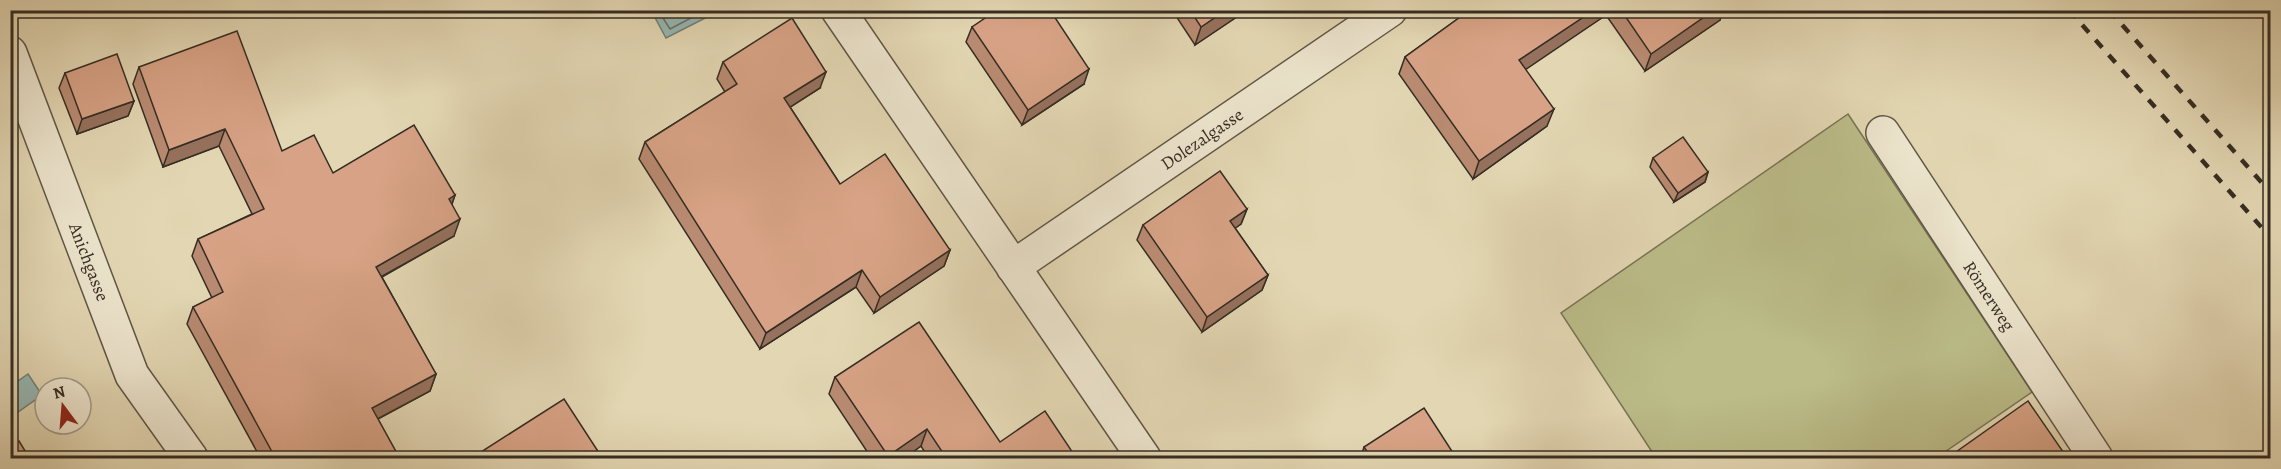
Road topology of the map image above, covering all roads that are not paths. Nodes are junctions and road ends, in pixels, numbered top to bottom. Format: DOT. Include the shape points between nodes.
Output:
graph roads {
  1 [pos="838,10"];
  2 [pos="1390,10"];
  3 [pos="10,53"];
  4 [pos="1882,133"];
  5 [pos="1013,267"];
  6 [pos="191,459"];
  7 [pos="1144,459"];
  8 [pos="2096,459"];
  1 -- 5 [label="street"];
  2 -- 5 [label="street, Dolezalgasse"];
  3 -- 6 [label="street, Anichgasse" via="132,375"];
  4 -- 8 [label="street, Römerweg"];
  5 -- 7 [label="street"];
}
